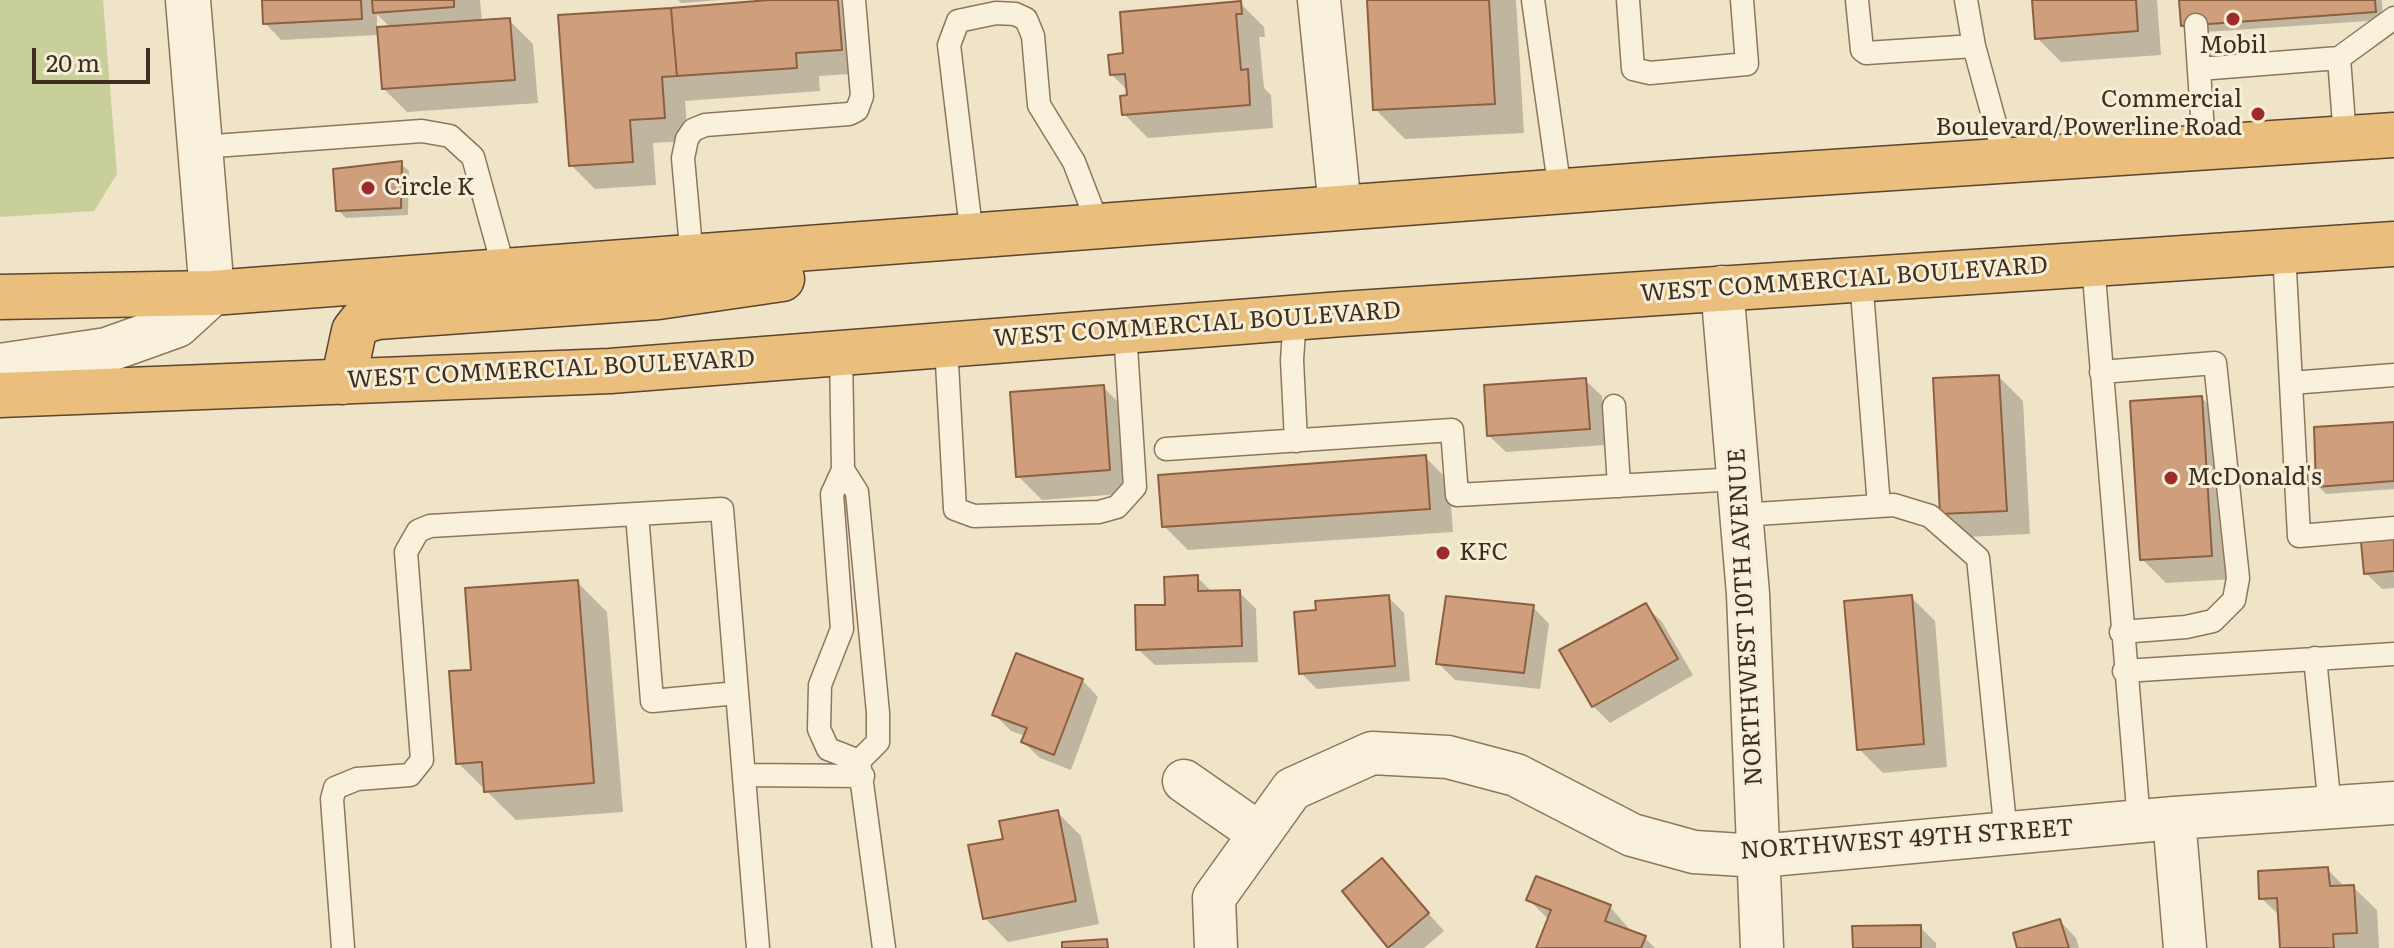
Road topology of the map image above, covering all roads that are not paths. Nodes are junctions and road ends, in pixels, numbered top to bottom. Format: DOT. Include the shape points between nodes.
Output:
graph roads {
  1 [pos="188,0"];
  2 [pos="854,0"];
  3 [pos="1319,0"];
  4 [pos="1533,0"];
  5 [pos="1628,0"];
  6 [pos="1742,0"];
  7 [pos="1857,0"];
  8 [pos="1966,0"];
  9 [pos="2394,18"];
  10 [pos="2196,25"];
  11 [pos="1974,46"];
  12 [pos="2339,58"];
  13 [pos="2199,69"];
  14 [pos="2394,135"];
  15 [pos="2345,138"];
  16 [pos="200,147"];
  17 [pos="2204,147"];
  18 [pos="2005,160"];
  19 [pos="1560,191"];
  20 [pos="1340,208"];
  21 [pos="1099,227"];
  22 [pos="972,237"];
  23 [pos="2394,244"];
  24 [pos="2284,251"];
  25 [pos="692,259"];
  26 [pos="2093,264"];
  27 [pos="505,273"];
  28 [pos="1861,279"];
  29 [pos="1722,287"];
  30 [pos="212,293"];
  31 [pos="0,297"];
  32 [pos="1295,317"];
  33 [pos="1125,331"];
  34 [pos="946,345"];
  35 [pos="841,353"];
  36 [pos="0,366"];
  37 [pos="2101,372"];
  38 [pos="2394,375"];
  39 [pos="343,382"];
  40 [pos="2291,383"];
  41 [pos="0,395"];
  42 [pos="1614,406"];
  43 [pos="1296,441"];
  44 [pos="1166,449"];
  45 [pos="843,470"];
  46 [pos="1619,486"];
  47 [pos="1740,497"];
  48 [pos="1879,506"];
  49 [pos="637,514"];
  50 [pos="2394,528"];
  51 [pos="2121,632"];
  52 [pos="2394,654"];
  53 [pos="2315,658"];
  54 [pos="2124,671"];
  55 [pos="737,693"];
  56 [pos="861,769"];
  57 [pos="744,775"];
  58 [pos="1184,781"];
  59 [pos="2394,803"];
  60 [pos="2330,808"];
  61 [pos="2157,820"];
  62 [pos="1260,834"];
  63 [pos="2006,834"];
  64 [pos="1759,856"];
  65 [pos="343,948"];
  66 [pos="758,948"];
  67 [pos="884,948"];
  68 [pos="1216,948"];
  69 [pos="1762,948"];
  70 [pos="2185,948"];
  1 -- 16 [label="street"];
  2 -- 25 [label="lane" via="862,96 857,110 705,125 687,139 683,158"];
  3 -- 20 [label="street"];
  4 -- 19 [label="lane"];
  5 -- 6 [label="lane" via="1633,69 1650,73 1747,64"];
  7 -- 11 [label="lane" via="1866,53"];
  8 -- 11 [label="lane"];
  9 -- 12 [label="lane"];
  10 -- 13 [label="lane"];
  11 -- 18 [label="lane"];
  12 -- 13 [label="lane"];
  12 -- 15 [label="lane"];
  13 -- 17 [label="lane"];
  14 -- 15 [label="highway"];
  15 -- 17 [label="highway"];
  16 -- 27 [label="lane" via="422,131 450,136 473,157"];
  16 -- 30 [label="street"];
  17 -- 18 [label="highway"];
  18 -- 19 [label="highway"];
  19 -- 20 [label="highway"];
  20 -- 21 [label="highway"];
  21 -- 22 [label="highway"];
  21 -- 22 [label="lane" via="1074,162 1039,105 1033,36 1026,19 996,13 958,21 949,45"];
  22 -- 25 [label="highway"];
  22 -- 39 [label="highway" via="889,260 658,297 377,317 361,322 354,331"];
  23 -- 24 [label="highway, WEST COMMERCIAL BOULEVARD"];
  24 -- 26 [label="highway, WEST COMMERCIAL BOULEVARD"];
  24 -- 40 [label="lane"];
  25 -- 27 [label="highway"];
  26 -- 28 [label="highway, WEST COMMERCIAL BOULEVARD"];
  26 -- 37 [label="lane"];
  27 -- 30 [label="highway"];
  28 -- 29 [label="highway, WEST COMMERCIAL BOULEVARD"];
  28 -- 48 [label="lane"];
  29 -- 32 [label="highway, WEST COMMERCIAL BOULEVARD"];
  29 -- 47 [label="street, NORTHWEST 10TH AVENUE"];
  30 -- 31 [label="highway"];
  30 -- 36 [label="street" via="177,325 121,345"];
  32 -- 33 [label="highway, WEST COMMERCIAL BOULEVARD"];
  32 -- 43 [label="lane"];
  33 -- 34 [label="highway, WEST COMMERCIAL BOULEVARD"];
  33 -- 34 [label="lane" via="1135,487 1117,507 1099,512 974,516 955,509"];
  34 -- 35 [label="highway, WEST COMMERCIAL BOULEVARD"];
  35 -- 39 [label="highway, WEST COMMERCIAL BOULEVARD" via="610,371"];
  35 -- 45 [label="lane"];
  37 -- 51 [label="lane"];
  37 -- 51 [label="lane" via="2215,363 2238,578 2234,600 2213,621"];
  38 -- 40 [label="lane"];
  39 -- 41 [label="highway, WEST COMMERCIAL BOULEVARD"];
  40 -- 50 [label="lane" via="2299,536"];
  42 -- 46 [label="lane"];
  43 -- 44 [label="lane"];
  43 -- 46 [label="lane" via="1452,430 1457,495"];
  45 -- 56 [label="lane" via="857,492 878,713 878,742"];
  45 -- 56 [label="lane" via="832,494 842,629 820,685 819,729 828,749"];
  46 -- 47 [label="lane"];
  47 -- 48 [label="lane"];
  47 -- 64 [label="street, NORTHWEST 10TH AVENUE"];
  48 -- 63 [label="lane" via="1921,510 1978,558"];
  49 -- 55 [label="lane" via="722,509"];
  49 -- 55 [label="lane" via="652,701"];
  49 -- 65 [label="lane" via="430,526 412,539 406,552 422,760 410,775 357,779 335,788"];
  51 -- 54 [label="lane"];
  52 -- 53 [label="lane"];
  53 -- 54 [label="lane"];
  53 -- 60 [label="lane"];
  54 -- 61 [label="lane"];
  55 -- 57 [label="lane"];
  56 -- 57 [label="lane"];
  56 -- 67 [label="lane"];
  57 -- 66 [label="lane"];
  58 -- 62 [label="street"];
  59 -- 60 [label="street, NORTHWEST 49TH STREET"];
  60 -- 61 [label="street, NORTHWEST 49TH STREET"];
  61 -- 63 [label="street, NORTHWEST 49TH STREET"];
  61 -- 70 [label="street"];
  62 -- 64 [label="street, NORTHWEST 49TH STREET" via="1292,789 1372,753 1448,757 1516,775 1632,835 1694,852"];
  62 -- 68 [label="street, NORTHWEST 49TH STREET" via="1214,898"];
  63 -- 64 [label="street, NORTHWEST 49TH STREET"];
  64 -- 69 [label="street, NORTHWEST 10TH AVENUE"];
}
